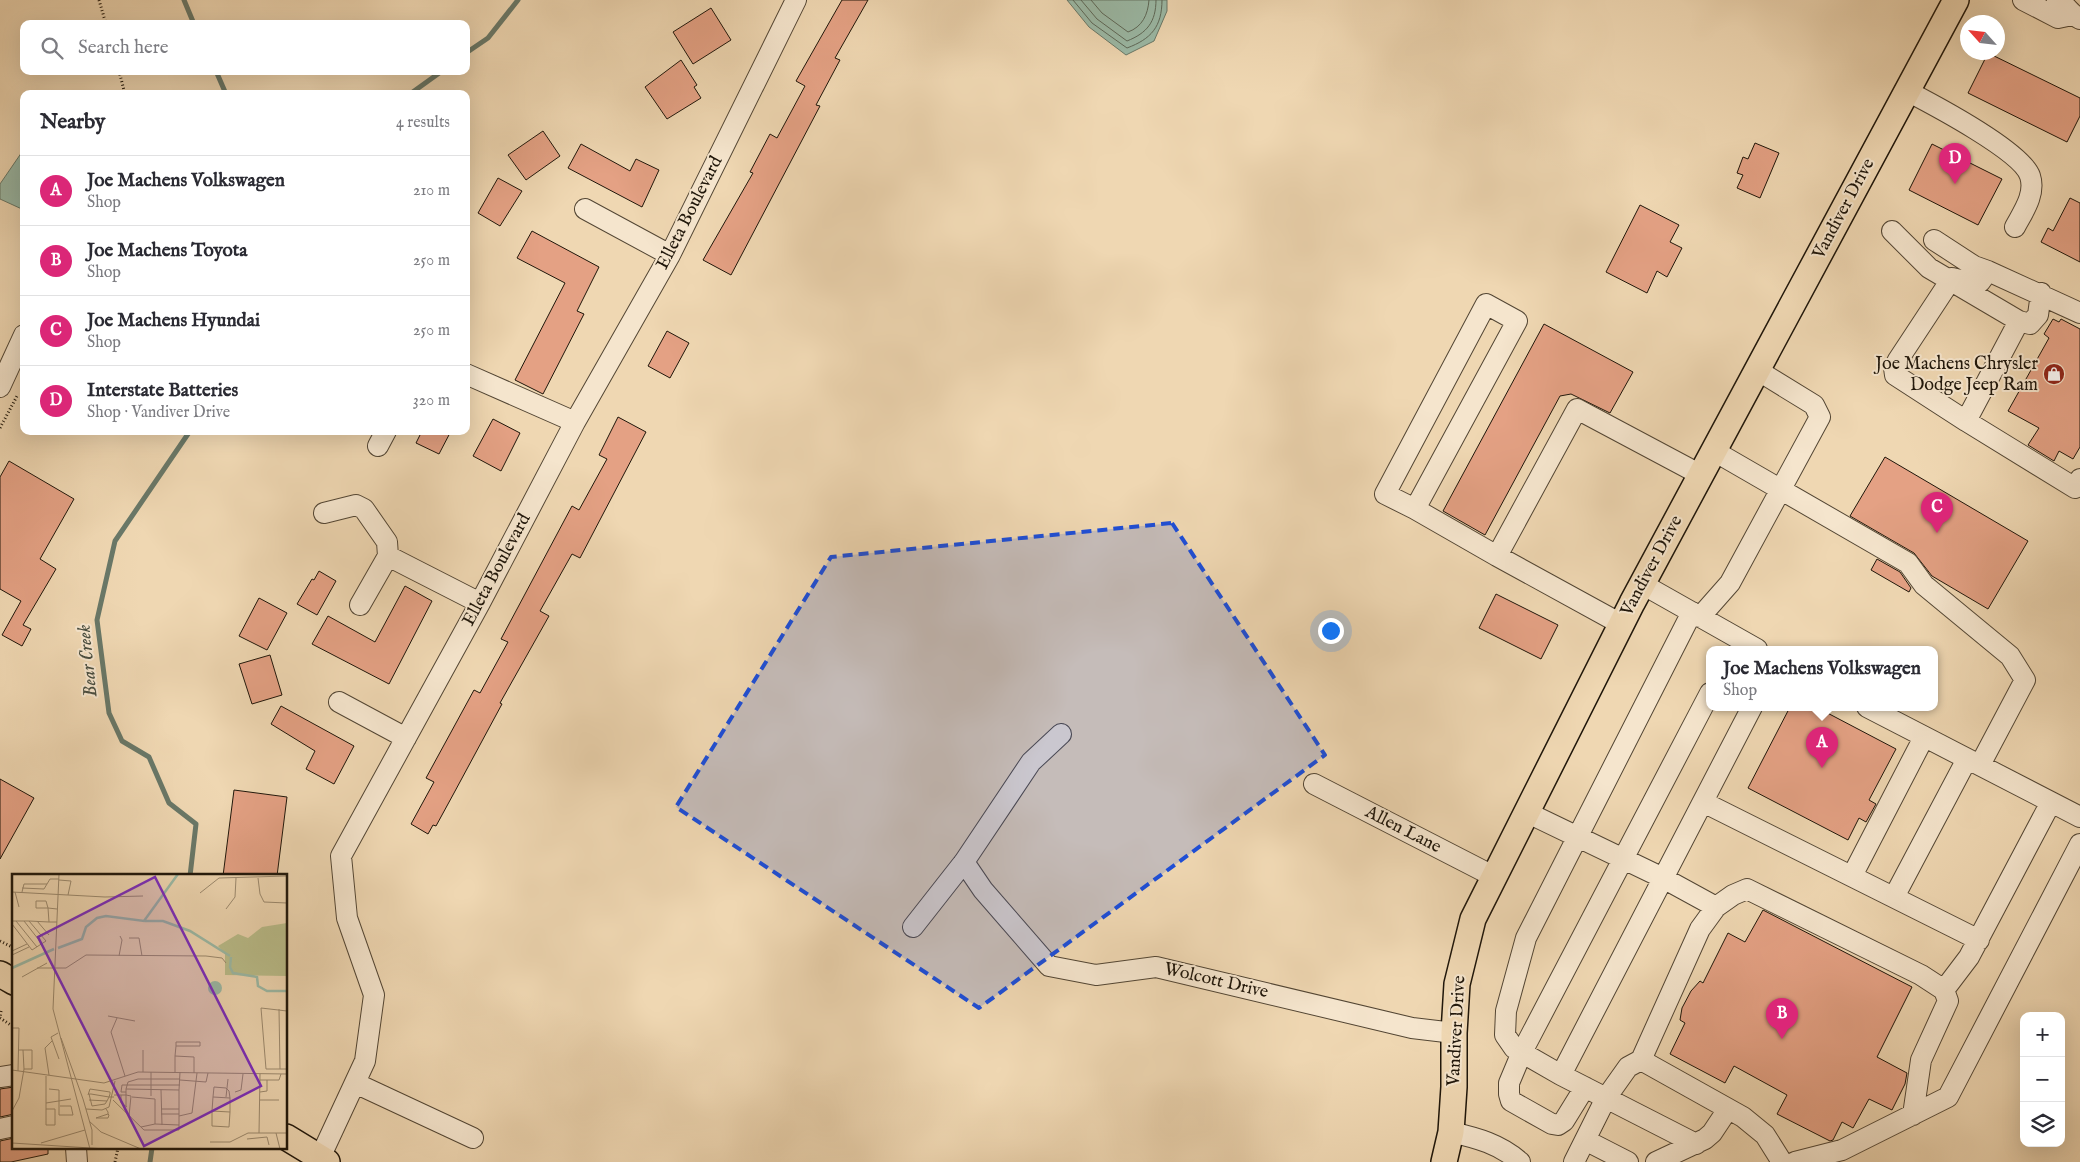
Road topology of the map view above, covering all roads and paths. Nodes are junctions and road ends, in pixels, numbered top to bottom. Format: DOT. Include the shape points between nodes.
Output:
graph roads {
  1 [pos="99,0"];
  2 [pos="796,0"];
  3 [pos="1956,0"];
  4 [pos="2023,0"];
  5 [pos="2057,0"];
  6 [pos="2076,17"];
  7 [pos="105,20"];
  8 [pos="120,75"];
  9 [pos="124,90"];
  10 [pos="1907,91"];
  11 [pos="585,209"];
  12 [pos="2015,227"];
  13 [pos="1892,231"];
  14 [pos="1934,240"];
  15 [pos="670,255"];
  16 [pos="1988,271"];
  17 [pos="1948,280"];
  18 [pos="2041,293"];
  19 [pos="2080,313"];
  20 [pos="2019,321"];
  21 [pos="20,351"];
  22 [pos="1757,370"];
  23 [pos="470,376"];
  24 [pos="10,388"];
  25 [pos="1966,421"];
  26 [pos="575,422"];
  27 [pos="0,428"];
  28 [pos="1714,450"];
  29 [pos="1701,475"];
  30 [pos="2078,486"];
  31 [pos="1781,490"];
  32 [pos="1415,509"];
  33 [pos="324,513"];
  34 [pos="388,556"];
  35 [pos="1497,556"];
  36 [pos="1642,584"];
  37 [pos="480,602"];
  38 [pos="360,604"];
  39 [pos="1696,615"];
  40 [pos="1622,624"];
  41 [pos="1735,644"];
  42 [pos="1706,700"];
  43 [pos="339,702"];
  44 [pos="1750,711"];
  45 [pos="1875,711"];
  46 [pos="1061,734"];
  47 [pos="1924,737"];
  48 [pos="406,738"];
  49 [pos="1973,762"];
  50 [pos="1314,784"];
  51 [pos="1703,802"];
  52 [pos="2051,802"];
  53 [pos="1526,812"];
  54 [pos="2080,817"];
  55 [pos="1578,837"];
  56 [pos="2080,844"];
  57 [pos="1624,859"];
  58 [pos="964,862"];
  59 [pos="1492,876"];
  60 [pos="1852,876"];
  61 [pos="1663,878"];
  62 [pos="1894,897"];
  63 [pos="1716,907"];
  64 [pos="913,927"];
  65 [pos="1979,940"];
  66 [pos="0,941"];
  67 [pos="12,947"];
  68 [pos="0,974"];
  69 [pos="12,981"];
  70 [pos="1944,990"];
  71 [pos="1,1011"];
  72 [pos="12,1026"];
  73 [pos="1454,1033"];
  74 [pos="1522,1052"];
  75 [pos="1641,1060"];
  76 [pos="1561,1075"];
  77 [pos="355,1083"];
  78 [pos="1585,1087"];
  79 [pos="1606,1098"];
  80 [pos="1728,1109"];
  81 [pos="1913,1115"];
  82 [pos="1451,1132"];
  83 [pos="288,1138"];
  84 [pos="473,1138"];
  85 [pos="1585,1140"];
  86 [pos="1696,1144"];
  87 [pos="322,1161"];
  88 [pos="1444,1162"];
  89 [pos="1520,1162"];
  90 [pos="1574,1162"];
  91 [pos="1628,1162"];
  92 [pos="1656,1162"];
  93 [pos="1782,1162"];
  94 [pos="1795,1162"];
  1 -- 7 [label="path"];
  2 -- 15 [label="street, Elleta Boulevard"];
  3 -- 10 [label="main road, Vandiver Drive"];
  4 -- 6 [label="street" via="2058,18"];
  5 -- 6 [label="street" via="2066,4"];
  8 -- 9 [label="path"];
  10 -- 12 [label="street" via="1989,139 2018,160 2026,170 2030,176 2031,194"];
  10 -- 22 [label="main road, Vandiver Drive"];
  11 -- 15 [label="street"];
  13 -- 17 [label="street" via="1929,268"];
  14 -- 16 [label="street" via="1974,266"];
  15 -- 26 [label="street, Elleta Boulevard"];
  16 -- 17 [label="street" via="1980,282"];
  16 -- 18 [label="street"];
  17 -- 20 [label="street"];
  17 -- 25 [label="street" via="1894,368 1895,375"];
  18 -- 19 [label="street"];
  18 -- 20 [label="street" via="2038,314 2030,324"];
  20 -- 25 [label="street"];
  21 -- 24 [label="street"];
  22 -- 28 [label="main road, Vandiver Drive"];
  22 -- 31 [label="street" via="1814,405 1820,417"];
  23 -- 26 [label="street"];
  24 -- 27 [label="path"];
  25 -- 30 [label="street"];
  26 -- 37 [label="street, Elleta Boulevard"];
  28 -- 29 [label="main road, Vandiver Drive"];
  28 -- 31 [label="street"];
  29 -- 35 [label="street" via="1577,409"];
  29 -- 36 [label="main road, Vandiver Drive"];
  31 -- 39 [label="street" via="1730,583"];
  31 -- 49 [label="street" via="1908,563 1924,585 2010,656 2025,680"];
  32 -- 32 [label="street" via="1516,321 1486,304 1386,494"];
  32 -- 35 [label="street"];
  33 -- 34 [label="street" via="356,505 364,510 387,542"];
  34 -- 37 [label="street"];
  34 -- 38 [label="street"];
  35 -- 40 [label="street"];
  36 -- 39 [label="street"];
  36 -- 40 [label="main road, Vandiver Drive"];
  37 -- 48 [label="street, Elleta Boulevard"];
  39 -- 41 [label="street"];
  39 -- 55 [label="street"];
  40 -- 53 [label="main road, Vandiver Drive"];
  42 -- 57 [label="street"];
  43 -- 48 [label="street"];
  44 -- 51 [label="street"];
  45 -- 47 [label="street"];
  46 -- 58 [label="street" via="1031,762"];
  47 -- 49 [label="street"];
  47 -- 60 [label="street"];
  48 -- 77 [label="street, Elleta Boulevard" via="341,856 347,918 374,995 365,1062"];
  49 -- 52 [label="street"];
  49 -- 62 [label="street"];
  50 -- 59 [label="street, Allen Lane"];
  51 -- 60 [label="street"];
  51 -- 61 [label="street"];
  52 -- 54 [label="street"];
  52 -- 65 [label="street"];
  53 -- 55 [label="street"];
  53 -- 59 [label="main road, Vandiver Drive"];
  55 -- 57 [label="street"];
  55 -- 74 [label="street" via="1526,938 1506,1011 1505,1035 1514,1048"];
  56 -- 81 [label="street" via="1948,1097"];
  57 -- 61 [label="street"];
  57 -- 74 [label="street"];
  58 -- 64 [label="street"];
  58 -- 73 [label="street, Wolcott Drive" via="983,890 1049,966 1096,975 1156,967 1412,1028"];
  59 -- 73 [label="main road, Vandiver Drive" via="1465,946 1457,984"];
  60 -- 62 [label="street"];
  61 -- 63 [label="street"];
  61 -- 76 [label="street"];
  62 -- 65 [label="street"];
  63 -- 70 [label="street" via="1733,894 1747,889 1921,975"];
  63 -- 75 [label="street" via="1700,929"];
  65 -- 70 [label="street"];
  66 -- 67 [label="path"];
  68 -- 69 [label="main road"];
  70 -- 81 [label="street" via="1948,1001 1921,1060"];
  71 -- 72 [label="path" via="0,1018"];
  73 -- 82 [label="main road, Vandiver Drive"];
  74 -- 76 [label="street"];
  74 -- 78 [label="street" via="1509,1089 1511,1101 1518,1106 1558,1125 1564,1121"];
  75 -- 79 [label="street" via="1628,1067"];
  75 -- 80 [label="street"];
  76 -- 78 [label="street"];
  77 -- 84 [label="street"];
  77 -- 87 [label="street, Elleta Boulevard"];
  78 -- 79 [label="street"];
  79 -- 85 [label="street"];
  79 -- 86 [label="street"];
  80 -- 86 [label="street" via="1712,1133"];
  80 -- 93 [label="street" via="1765,1135"];
  81 -- 94 [label="street" via="1842,1150"];
  82 -- 88 [label="main road, Vandiver Drive"];
  82 -- 89 [label="street" via="1479,1138 1508,1151"];
  83 -- 87 [label="main road"];
  85 -- 90 [label="street"];
  85 -- 91 [label="street"];
  86 -- 92 [label="street"];
}
